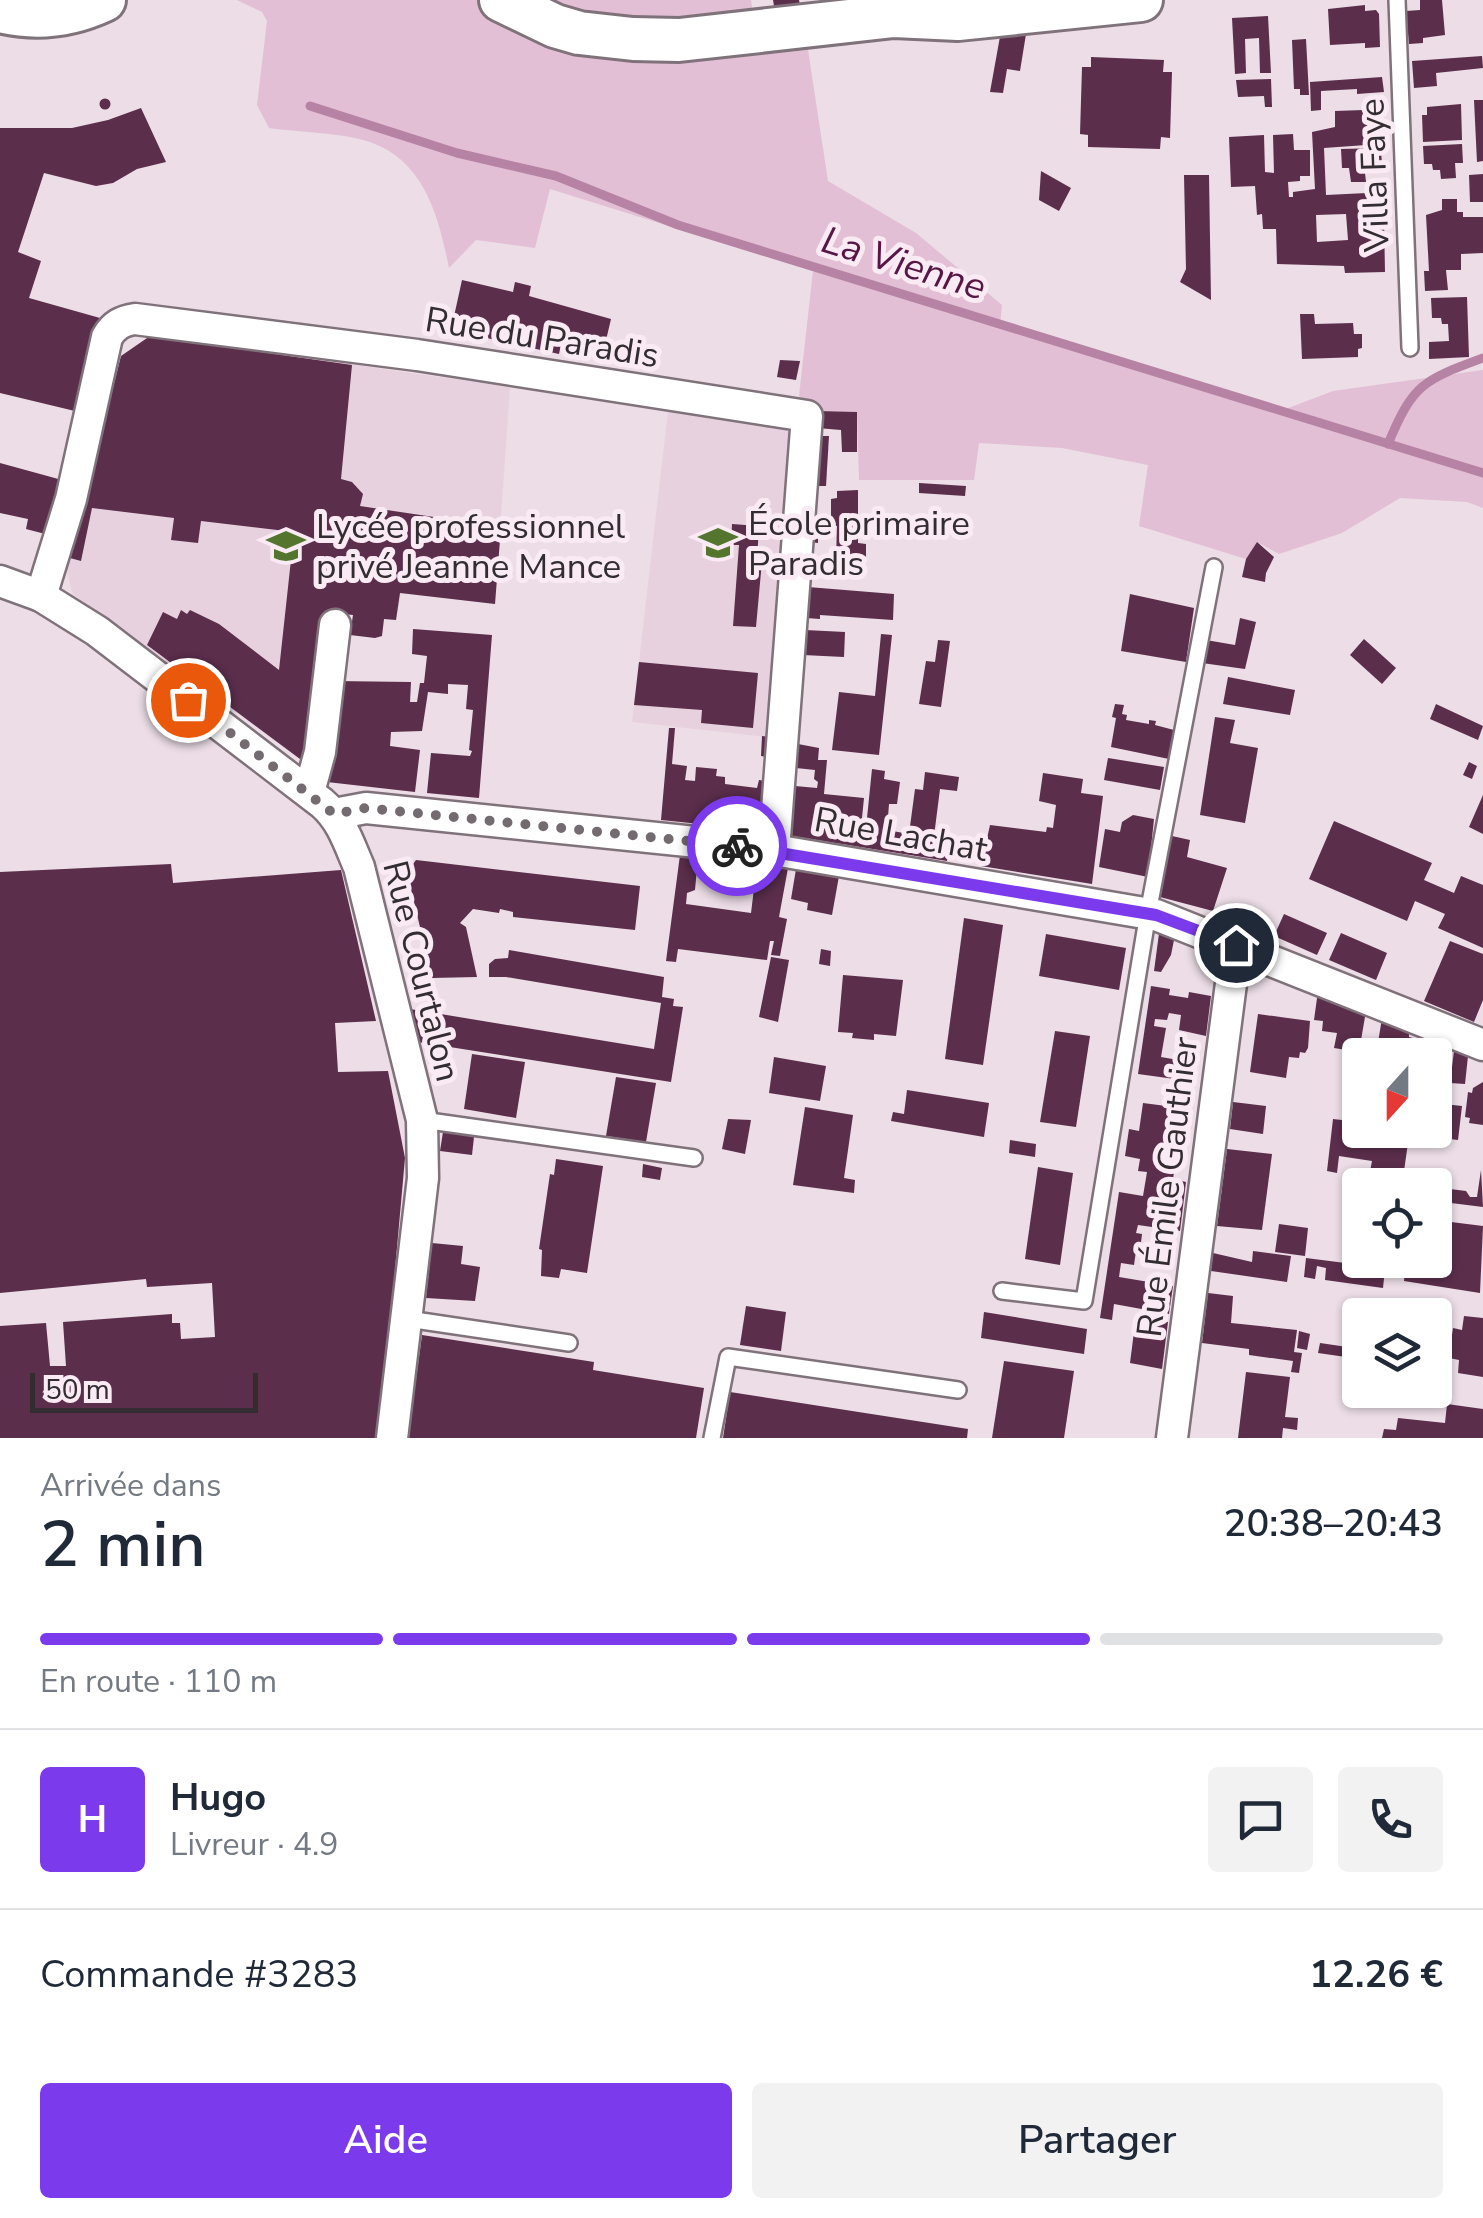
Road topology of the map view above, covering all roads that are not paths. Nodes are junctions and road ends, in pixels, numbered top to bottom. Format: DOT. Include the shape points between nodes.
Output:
graph roads {
  1 [pos="104,0"];
  2 [pos="501,0"];
  3 [pos="1141,0"];
  4 [pos="1397,0"];
  5 [pos="19,14"];
  6 [pos="0,35"];
  7 [pos="1410,348"];
  8 [pos="1214,567"];
  9 [pos="0,581"];
  10 [pos="41,596"];
  11 [pos="335,625"];
  12 [pos="308,792"];
  13 [pos="334,814"];
  14 [pos="774,850"];
  15 [pos="1152,914"];
  16 [pos="1236,945"];
  17 [pos="1483,1045"];
  18 [pos="422,1120"];
  19 [pos="694,1158"];
  20 [pos="1002,1291"];
  21 [pos="408,1319"];
  22 [pos="570,1342"];
  23 [pos="958,1390"];
  24 [pos="392,1438"];
  25 [pos="712,1438"];
  26 [pos="1172,1438"];
  1 -- 5 [label="street" via="70,13"];
  2 -- 3 [label="street" via="579,32 679,40 894,16 958,18"];
  4 -- 7 [label="lane, Villa Faye"];
  5 -- 6 [label="street"];
  8 -- 15 [label="lane"];
  9 -- 10 [label="street, Rue Courtalon"];
  10 -- 12 [label="street, Rue Courtalon" via="98,630"];
  10 -- 14 [label="street, Rue du Paradis" via="71,499 107,336 135,318 806,416"];
  11 -- 12 [label="street" via="320,752"];
  12 -- 13 [label="street, Rue Courtalon"];
  13 -- 14 [label="street, Rue Lachat" via="366,808"];
  13 -- 18 [label="street, Rue Courtalon" via="359,867"];
  14 -- 15 [label="street, Rue Lachat"];
  15 -- 16 [label="street, Rue Lachat"];
  15 -- 20 [label="lane" via="1084,1302"];
  16 -- 17 [label="street, Rue Lachat"];
  16 -- 26 [label="street, Rue Émile Gauthier"];
  18 -- 19 [label="lane"];
  18 -- 21 [label="street, Rue Courtalon" via="423,1178"];
  21 -- 22 [label="lane"];
  21 -- 24 [label="street, Rue Courtalon"];
  23 -- 25 [label="lane" via="728,1356"];
}
